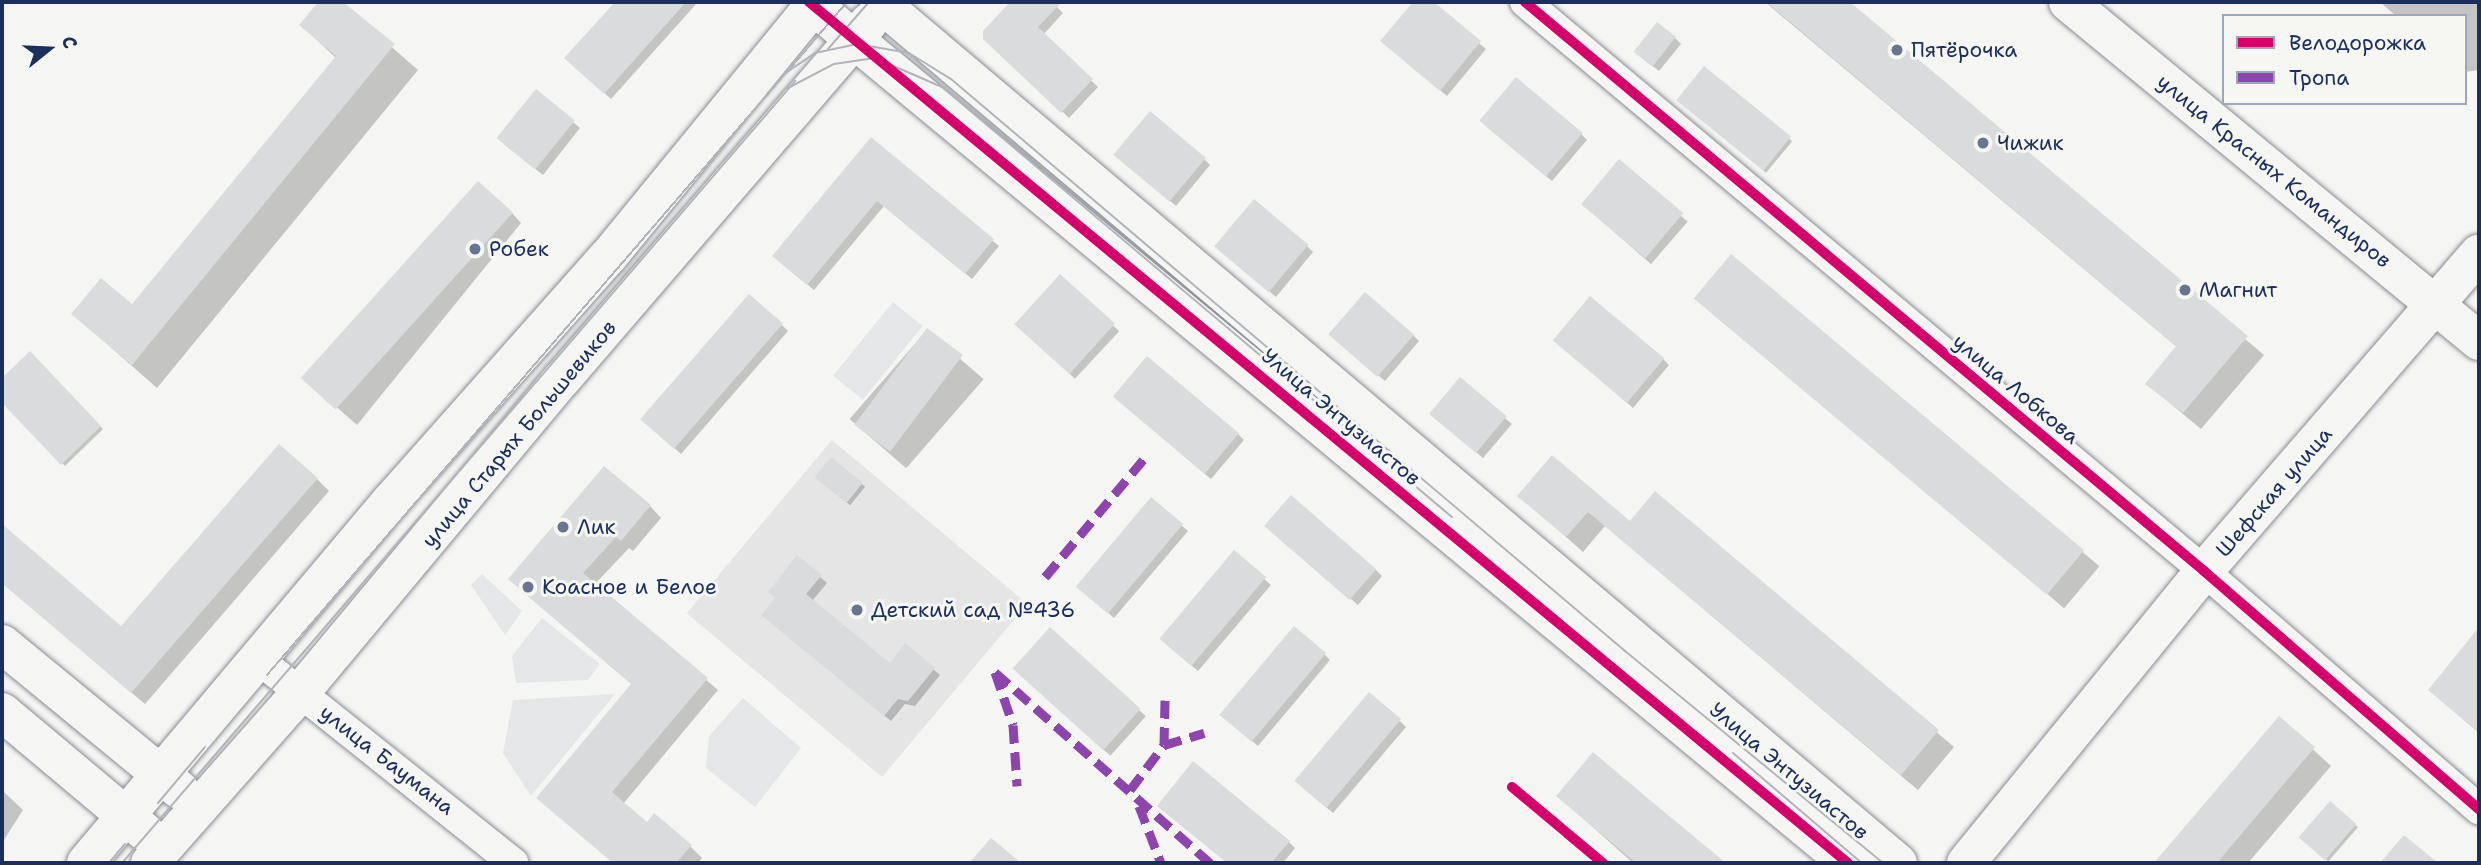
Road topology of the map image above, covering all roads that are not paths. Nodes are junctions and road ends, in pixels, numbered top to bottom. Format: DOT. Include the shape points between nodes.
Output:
graph roads {
  1 [pos="1524,2"];
  2 [pos="2068,2"];
  3 [pos="882,3"];
  4 [pos="813,4"];
  5 [pos="853,41"];
  6 [pos="2479,254"];
  7 [pos="2437,306"];
  8 [pos="2479,341"];
  9 [pos="2204,571"];
  10 [pos="2,644"];
  11 [pos="258,659"];
  12 [pos="300,693"];
  13 [pos="2,712"];
  14 [pos="160,774"];
  15 [pos="198,805"];
  16 [pos="2479,809"];
  17 [pos="125,816"];
  18 [pos="157,855"];
  19 [pos="86,863"];
  20 [pos="514,863"];
  21 [pos="1848,863"];
  22 [pos="1898,863"];
  23 [pos="1966,863"];
  1 -- 9 [label="street, улица Лобкова"];
  2 -- 7 [label="main road, улица Красных Командиров"];
  3 -- 5 [label="main road, улица Старых Большевиков"];
  3 -- 22 [label="main road, Улица Энтузиастов"];
  4 -- 5 [label="main road, Улица Энтузиастов"];
  4 -- 11 [label="main road" via="608,257"];
  5 -- 12 [label="main road, улица Старых Большевиков"];
  5 -- 21 [label="main road, Улица Энтузиастов"];
  6 -- 7 [label="main road, Шефская улица"];
  7 -- 8 [label="main road, улица Красных Командиров"];
  7 -- 9 [label="main road, Шефская улица"];
  9 -- 16 [label="street, улица Лобкова"];
  9 -- 23 [label="main road, Шефская улица"];
  10 -- 14 [label="main road"];
  11 -- 12 [label="street, улица Баумана"];
  11 -- 14 [label="main road"];
  12 -- 15 [label="main road, улица Старых Большевиков"];
  12 -- 20 [label="street, улица Баумана"];
  13 -- 17 [label="main road"];
  14 -- 15 [label="main road"];
  14 -- 17 [label="main road"];
  15 -- 18 [label="main road, улица Старых Большевиков"];
  17 -- 18 [label="main road"];
  17 -- 19 [label="main road"];
}
